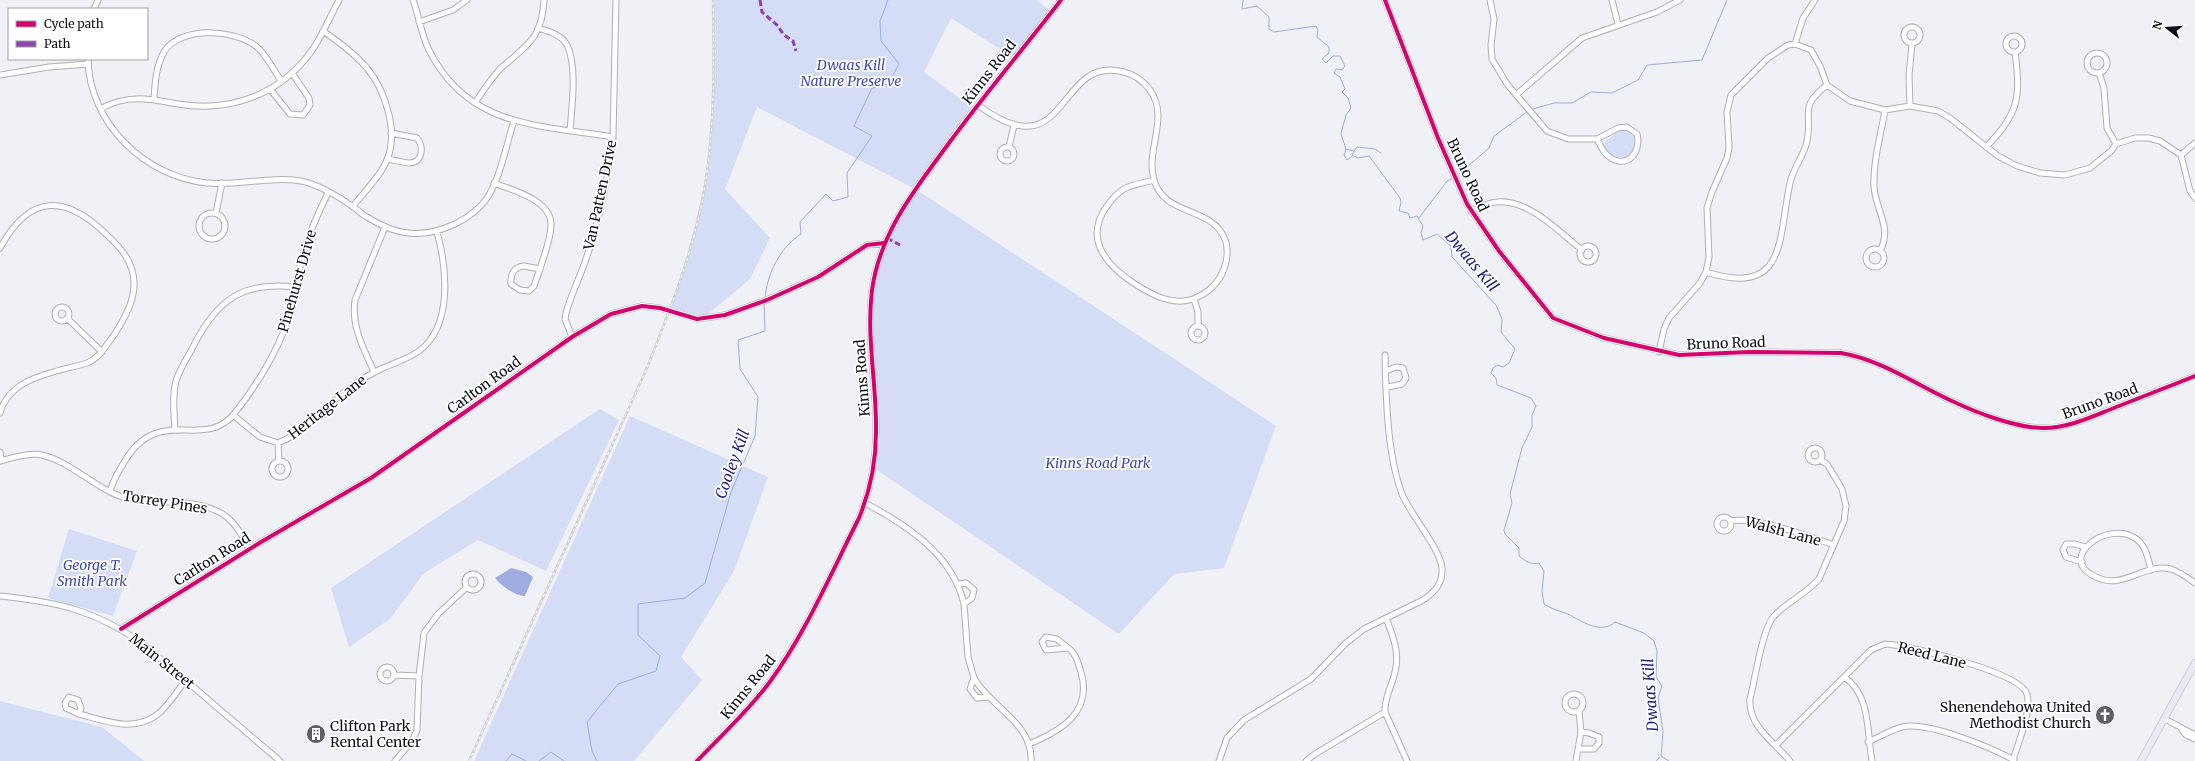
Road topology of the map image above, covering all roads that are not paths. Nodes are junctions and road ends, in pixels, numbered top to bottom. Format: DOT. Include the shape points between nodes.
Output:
graph roads {
  1 [pos="339,0"];
  2 [pos="413,0"];
  3 [pos="467,0"];
  4 [pos="544,0"];
  5 [pos="616,0"];
  6 [pos="1061,0"];
  7 [pos="1385,0"];
  8 [pos="1490,0"];
  9 [pos="1612,0"];
  10 [pos="1680,0"];
  11 [pos="1816,0"];
  12 [pos="420,22"];
  13 [pos="1618,24"];
  14 [pos="538,28"];
  15 [pos="323,31"];
  16 [pos="1795,44"];
  17 [pos="1912,44"];
  18 [pos="2015,52"];
  19 [pos="88,62"];
  20 [pos="292,73"];
  21 [pos="2099,73"];
  22 [pos="0,75"];
  23 [pos="281,81"];
  24 [pos="1827,85"];
  25 [pos="270,90"];
  26 [pos="1516,95"];
  27 [pos="154,99"];
  28 [pos="474,103"];
  29 [pos="978,105"];
  30 [pos="1910,106"];
  31 [pos="102,108"];
  32 [pos="1885,110"];
  33 [pos="514,120"];
  34 [pos="1014,125"];
  35 [pos="570,130"];
  36 [pos="391,132"];
  37 [pos="613,137"];
  38 [pos="1597,139"];
  39 [pos="2195,143"];
  40 [pos="2116,144"];
  41 [pos="1008,147"];
  42 [pos="1986,147"];
  43 [pos="2180,155"];
  44 [pos="387,159"];
  45 [pos="1154,180"];
  46 [pos="222,183"];
  47 [pos="494,183"];
  48 [pos="328,193"];
  49 [pos="2195,198"];
  50 [pos="353,206"];
  51 [pos="1471,211"];
  52 [pos="216,213"];
  53 [pos="385,227"];
  54 [pos="437,232"];
  55 [pos="884,243"];
  56 [pos="0,248"];
  57 [pos="1582,250"];
  58 [pos="1880,251"];
  59 [pos="540,269"];
  60 [pos="1706,272"];
  61 [pos="295,287"];
  62 [pos="1194,299"];
  63 [pos="67,318"];
  64 [pos="1198,326"];
  65 [pos="572,337"];
  66 [pos="102,352"];
  67 [pos="1659,352"];
  68 [pos="1385,355"];
  69 [pos="1386,371"];
  70 [pos="374,372"];
  71 [pos="2195,376"];
  72 [pos="1388,387"];
  73 [pos="0,410"];
  74 [pos="233,415"];
  75 [pos="175,429"];
  76 [pos="278,443"];
  77 [pos="0,452"];
  78 [pos="1,460"];
  79 [pos="1820,460"];
  80 [pos="279,461"];
  81 [pos="110,492"];
  82 [pos="865,503"];
  83 [pos="1731,521"];
  84 [pos="1834,545"];
  85 [pos="2085,547"];
  86 [pos="249,550"];
  87 [pos="2082,562"];
  88 [pos="2151,570"];
  89 [pos="2195,583"];
  90 [pos="959,584"];
  91 [pos="467,587"];
  92 [pos="0,596"];
  93 [pos="964,604"];
  94 [pos="1386,618"];
  95 [pos="121,629"];
  96 [pos="1068,648"];
  97 [pos="2195,663"];
  98 [pos="394,674"];
  99 [pos="419,676"];
  100 [pos="974,678"];
  101 [pos="1844,678"];
  102 [pos="186,680"];
  103 [pos="988,697"];
  104 [pos="1579,711"];
  105 [pos="1385,712"];
  106 [pos="80,714"];
  107 [pos="2165,719"];
  108 [pos="2180,728"];
  109 [pos="1581,732"];
  110 [pos="2195,735"];
  111 [pos="2195,739"];
  112 [pos="1868,742"];
  113 [pos="1029,744"];
  114 [pos="1776,745"];
  115 [pos="1579,750"];
  116 [pos="2014,760"];
  117 [pos="280,761"];
  118 [pos="395,761"];
  119 [pos="697,761"];
  120 [pos="1031,761"];
  121 [pos="1218,761"];
  122 [pos="1306,761"];
  123 [pos="1407,761"];
  124 [pos="1576,761"];
  125 [pos="1790,761"];
  126 [pos="1872,761"];
  127 [pos="2140,761"];
  1 -- 15 [label="street"];
  2 -- 12 [label="street"];
  3 -- 12 [label="street" via="453,10"];
  4 -- 14 [label="street"];
  5 -- 37 [label="street, Van Patten Drive"];
  6 -- 29 [label="street, Kinns Road"];
  7 -- 51 [label="street, Bruno Road" via="1438,138"];
  8 -- 26 [label="street" via="1494,19 1492,59"];
  9 -- 13 [label="street"];
  10 -- 13 [label="street" via="1657,12"];
  11 -- 16 [label="street" via="1803,18"];
  12 -- 28 [label="street" via="428,49 439,67 454,86"];
  13 -- 26 [label="street" via="1582,38"];
  14 -- 28 [label="street" via="529,44 494,76"];
  14 -- 35 [label="street" via="557,35 571,51"];
  15 -- 20 [label="street" via="313,48"];
  15 -- 36 [label="street" via="352,53 371,74 388,112"];
  16 -- 24 [label="street" via="1814,53"];
  16 -- 60 [label="street" via="1782,48 1768,58 1731,95 1727,112 1727,158 1707,208 1709,257"];
  17 -- 30 [label="street"];
  18 -- 42 [label="street" via="2017,102 2007,121"];
  19 -- 22 [label="street"];
  19 -- 31 [label="street" via="94,93"];
  20 -- 23 [label="street"];
  20 -- 25 [label="street" via="309,98 310,104 303,115 290,114"];
  21 -- 21 [label="street" via="2105,69 2107,62 2104,56 2095,53 2088,57 2087,67 2092,72"];
  21 -- 40 [label="street" via="2104,88 2107,128"];
  23 -- 25 [label="street"];
  23 -- 27 [label="street" via="259,48 251,42 224,34 198,34 180,39 165,51 158,64"];
  24 -- 32 [label="street" via="1850,101"];
  24 -- 60 [label="street" via="1808,106 1806,147 1790,181 1784,226 1774,260 1761,274 1750,278 1727,278"];
  25 -- 27 [label="street" via="244,101 213,107 197,107"];
  26 -- 38 [label="street" via="1547,131 1568,139"];
  27 -- 31 [label="street" via="126,99"];
  28 -- 33 [label="street" via="492,113"];
  29 -- 34 [label="street" via="991,115"];
  29 -- 55 [label="street, Kinns Road" via="905,203"];
  30 -- 32 [label="street"];
  30 -- 42 [label="street" via="1938,112 1950,118"];
  31 -- 46 [label="street" via="120,138 152,165 186,179"];
  32 -- 58 [label="street" via="1874,176 1875,193 1886,232 1885,243"];
  33 -- 35 [label="street"];
  33 -- 47 [label="street"];
  34 -- 41 [label="street"];
  34 -- 45 [label="street" via="1028,127 1047,120 1055,114 1078,85 1099,72 1114,70 1128,73 1142,80 1155,96 1158,107 1153,159"];
  35 -- 37 [label="street"];
  36 -- 44 [label="street"];
  36 -- 44 [label="street" via="417,138 422,146 422,152 419,158 411,163"];
  37 -- 65 [label="street, Van Patten Drive" via="598,218 566,313 565,319"];
  38 -- 38 [label="street" via="1618,128 1627,127 1637,134 1638,147 1633,157 1623,161 1617,160 1607,155"];
  39 -- 43 [label="street"];
  40 -- 42 [label="street" via="2090,168 2065,175 2043,174 2017,166"];
  40 -- 43 [label="street" via="2135,138 2149,138 2166,143"];
  43 -- 49 [label="street" via="2190,191"];
  44 -- 50 [label="street"];
  45 -- 62 [label="street" via="1168,202 1214,222 1222,232 1227,247 1223,272 1208,291"];
  45 -- 62 [label="street" via="1124,189 1113,198 1098,222 1100,246 1109,264 1143,290 1162,299"];
  46 -- 48 [label="street" via="287,180 302,182"];
  46 -- 52 [label="street"];
  47 -- 54 [label="street" via="489,196 478,208 460,221"];
  47 -- 59 [label="street" via="530,197 549,215 552,223 551,232"];
  48 -- 50 [label="street"];
  48 -- 61 [label="street, Pinehurst Drive" via="308,238"];
  50 -- 53 [label="street"];
  51 -- 57 [label="street" via="1496,202 1514,204 1529,210"];
  51 -- 67 [label="street, Bruno Road" via="1499,252 1553,318 1604,338"];
  52 -- 52 [label="street" via="206,214 200,222 201,231 208,238 218,237 225,230 224,220"];
  53 -- 54 [label="street" via="416,234"];
  53 -- 70 [label="street" via="355,300 353,312 357,332"];
  54 -- 70 [label="street, Heritage Lane" via="445,263 438,324 429,341 420,350"];
  55 -- 65 [label="street, Carlton Road" via="867,245 818,278 725,315 697,319 652,307 633,307 611,314"];
  55 -- 82 [label="street, Kinns Road" via="872,289 870,310 876,432 874,464"];
  56 -- 66 [label="street" via="21,218 43,206 51,205 79,212 91,219 117,245 126,255 132,269 133,296 118,329"];
  59 -- 59 [label="street" via="534,286 529,291 520,290 511,284 512,273 516,268 524,266"];
  60 -- 67 [label="street" via="1700,283 1669,318"];
  61 -- 74 [label="street, Pinehurst Drive" via="287,322 275,351"];
  61 -- 75 [label="street" via="259,286 235,296 214,313 197,338 176,381"];
  62 -- 64 [label="street" via="1198,312"];
  63 -- 66 [label="street"];
  65 -- 86 [label="street, Carlton Road" via="371,478"];
  66 -- 73 [label="street" via="87,363 28,380 11,395"];
  67 -- 71 [label="street, Bruno Road" via="1679,355 1749,352 1854,355 1879,364 1966,407 2034,428 2059,427 2080,422"];
  68 -- 69 [label="street"];
  69 -- 72 [label="street"];
  69 -- 72 [label="street" via="1396,367 1403,368 1406,378 1402,384"];
  70 -- 76 [label="street, Heritage Lane" via="346,390 298,434"];
  72 -- 94 [label="street" via="1392,451 1402,494 1438,556 1442,569 1438,586 1432,594"];
  74 -- 75 [label="street, Pinehurst Drive" via="208,429"];
  74 -- 76 [label="street, Heritage Lane" via="260,437"];
  75 -- 81 [label="street, Pinehurst Drive" via="157,432 144,438 134,447 112,483"];
  76 -- 80 [label="street"];
  77 -- 78 [label="street"];
  78 -- 81 [label="street, Torrey Pines" via="32,454 45,456"];
  79 -- 84 [label="street" via="1827,464 1845,496 1845,516"];
  81 -- 86 [label="street, Torrey Pines" via="127,498 190,503 217,511 235,526"];
  82 -- 90 [label="street" via="888,515 917,536 936,554"];
  82 -- 119 [label="street, Kinns Road" via="779,668 751,705"];
  83 -- 84 [label="street, Walsh Lane" via="1762,524"];
  84 -- 114 [label="street" via="1819,579 1772,618 1764,638 1750,707 1754,722"];
  85 -- 87 [label="street"];
  85 -- 87 [label="street" via="2066,544 2063,550 2064,554"];
  85 -- 88 [label="street" via="2095,539 2111,533 2129,535 2145,548"];
  86 -- 95 [label="street, Carlton Road"];
  87 -- 88 [label="street" via="2086,571 2092,575 2112,581 2123,580"];
  88 -- 89 [label="street" via="2171,569"];
  90 -- 93 [label="street"];
  90 -- 93 [label="street" via="966,583 974,590 972,598"];
  91 -- 99 [label="street" via="438,614 424,633"];
  92 -- 95 [label="street, Main Street" via="68,606 90,613"];
  93 -- 100 [label="street" via="968,657"];
  94 -- 105 [label="street" via="1396,648 1396,658 1394,675 1384,704"];
  94 -- 121 [label="street" via="1352,637 1311,679 1236,726 1227,738"];
  95 -- 102 [label="street, Main Street"];
  96 -- 96 [label="street" via="1061,641 1050,637 1046,637 1042,642 1044,648 1050,651"];
  96 -- 113 [label="street" via="1075,655 1083,678 1077,712 1062,728"];
  97 -- 107 [label="main road"];
  98 -- 99 [label="street"];
  99 -- 118 [label="street" via="417,730 412,741"];
  100 -- 103 [label="street"];
  100 -- 103 [label="street" via="970,689 972,694 977,698"];
  101 -- 112 [label="street" via="1858,691 1863,702"];
  101 -- 114 [label="street, Reed Lane"];
  101 -- 116 [label="street, Reed Lane" via="1871,650 1885,644 1910,648 1987,669 2010,678 2023,687 2028,697"];
  102 -- 106 [label="street" via="161,711 145,721 124,725"];
  102 -- 117 [label="street, Main Street"];
  103 -- 113 [label="street" via="1023,732"];
  104 -- 109 [label="street"];
  105 -- 122 [label="street"];
  105 -- 123 [label="street"];
  107 -- 108 [label="street"];
  107 -- 127 [label="main road"];
  108 -- 110 [label="street"];
  108 -- 111 [label="street"];
  109 -- 115 [label="street"];
  109 -- 115 [label="street" via="1595,734 1599,737 1599,743 1594,749"];
  112 -- 116 [label="street" via="1903,727 1914,726 1994,749"];
  112 -- 126 [label="street"];
  113 -- 120 [label="street"];
  114 -- 125 [label="street"];
  115 -- 124 [label="street"];
}
